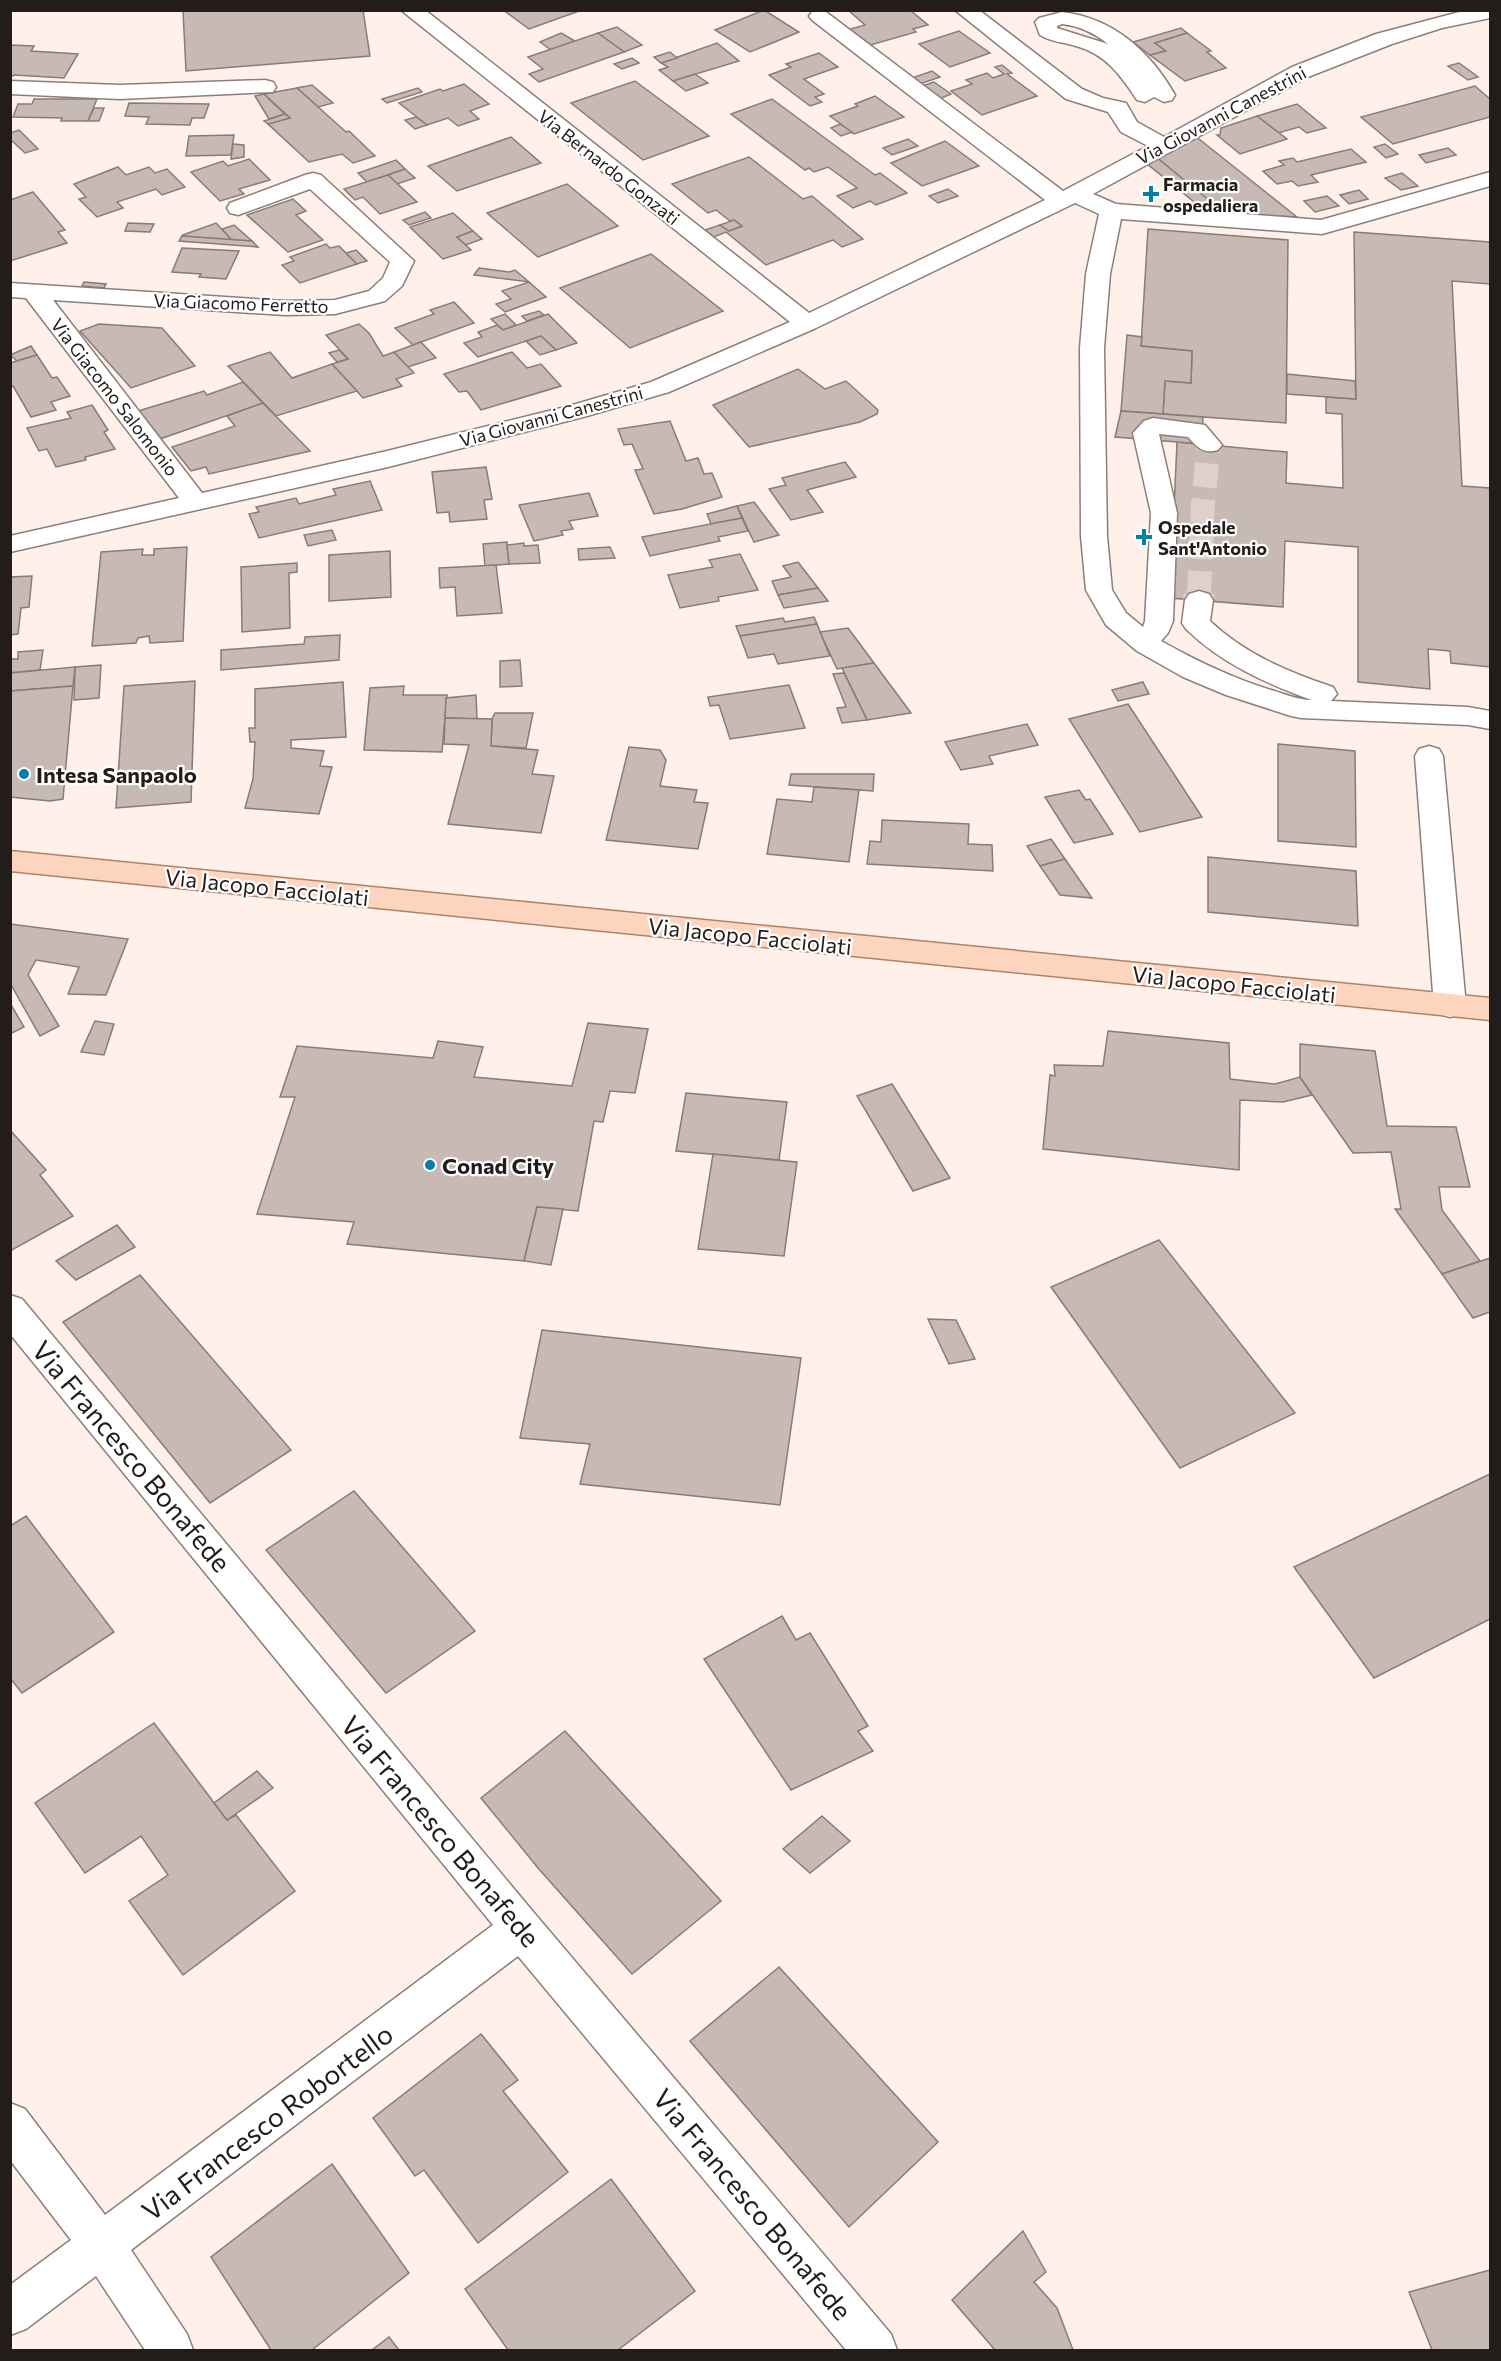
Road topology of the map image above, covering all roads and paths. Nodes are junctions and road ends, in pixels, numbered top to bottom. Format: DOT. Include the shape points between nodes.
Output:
graph roads {
  1 [pos="411,10"];
  2 [pos="964,10"];
  3 [pos="1491,12"];
  4 [pos="1071,14"];
  5 [pos="819,16"];
  6 [pos="10,87"];
  7 [pos="266,87"];
  8 [pos="1171,99"];
  9 [pos="1118,108"];
  10 [pos="1216,115"];
  11 [pos="1165,145"];
  12 [pos="1491,178"];
  13 [pos="1068,197"];
  14 [pos="238,208"];
  15 [pos="1111,211"];
  16 [pos="22,291"];
  17 [pos="807,323"];
  18 [pos="1209,444"];
  19 [pos="196,502"];
  20 [pos="10,544"];
  21 [pos="1199,600"];
  22 [pos="1141,640"];
  23 [pos="1382,712"];
  24 [pos="1491,720"];
  25 [pos="1429,756"];
  26 [pos="10,861"];
  27 [pos="1450,1006"];
  28 [pos="1491,1010"];
  29 [pos="10,1309"];
  30 [pos="521,1928"];
  31 [pos="10,2124"];
  32 [pos="102,2246"];
  33 [pos="10,2313"];
  34 [pos="171,2350"];
  35 [pos="875,2350"];
  1 -- 17 [label="street, Via Bernardo Gonzati"];
  2 -- 9 [label="street" via="1074,94"];
  3 -- 10 [label="street, Via Giovanni Canestrini" via="1384,39 1300,72"];
  4 -- 8 [label="street" via="1103,31 1138,59"];
  4 -- 8 [label="street" via="1046,22 1047,31 1083,41 1108,54"];
  5 -- 13 [label="street"];
  6 -- 7 [label="street" via="120,92"];
  8 -- 9 [label="street" via="1125,101"];
  8 -- 10 [label="street"];
  9 -- 11 [label="street" via="1124,123"];
  10 -- 11 [label="street, Via Giovanni Canestrini"];
  11 -- 13 [label="street, Via Giovanni Canestrini"];
  12 -- 15 [label="street" via="1322,227"];
  13 -- 15 [label="street"];
  13 -- 17 [label="street, Via Giovanni Canestrini"];
  14 -- 16 [label="street, Via Giacomo Ferretto" via="313,180 402,261 394,281 378,296 335,307 285,308"];
  15 -- 22 [label="street" via="1098,274 1092,348 1094,536 1099,590 1116,619"];
  16 -- 19 [label="street, Via Giacomo Salomonio"];
  17 -- 19 [label="street, Via Giovanni Canestrini" via="660,387 411,453"];
  18 -- 22 [label="street" via="1196,430 1153,426 1146,433 1164,513 1159,621 1154,633"];
  19 -- 20 [label="street, Via Giovanni Canestrini"];
  21 -- 23 [label="street" via="1196,623 1212,640 1287,681"];
  22 -- 23 [label="street" via="1193,671 1301,709"];
  23 -- 24 [label="street"];
  25 -- 27 [label="street"];
  26 -- 27 [label="main road, Via Jacopo Facciolati"];
  27 -- 28 [label="main road, Via Jacopo Facciolati"];
  29 -- 30 [label="street, Via Francesco Bonafede"];
  30 -- 32 [label="street, Via Francesco Robortello"];
  30 -- 35 [label="street, Via Francesco Bonafede"];
  31 -- 32 [label="street"];
  32 -- 33 [label="street, Via Francesco Robortello"];
  32 -- 34 [label="street"];
}
